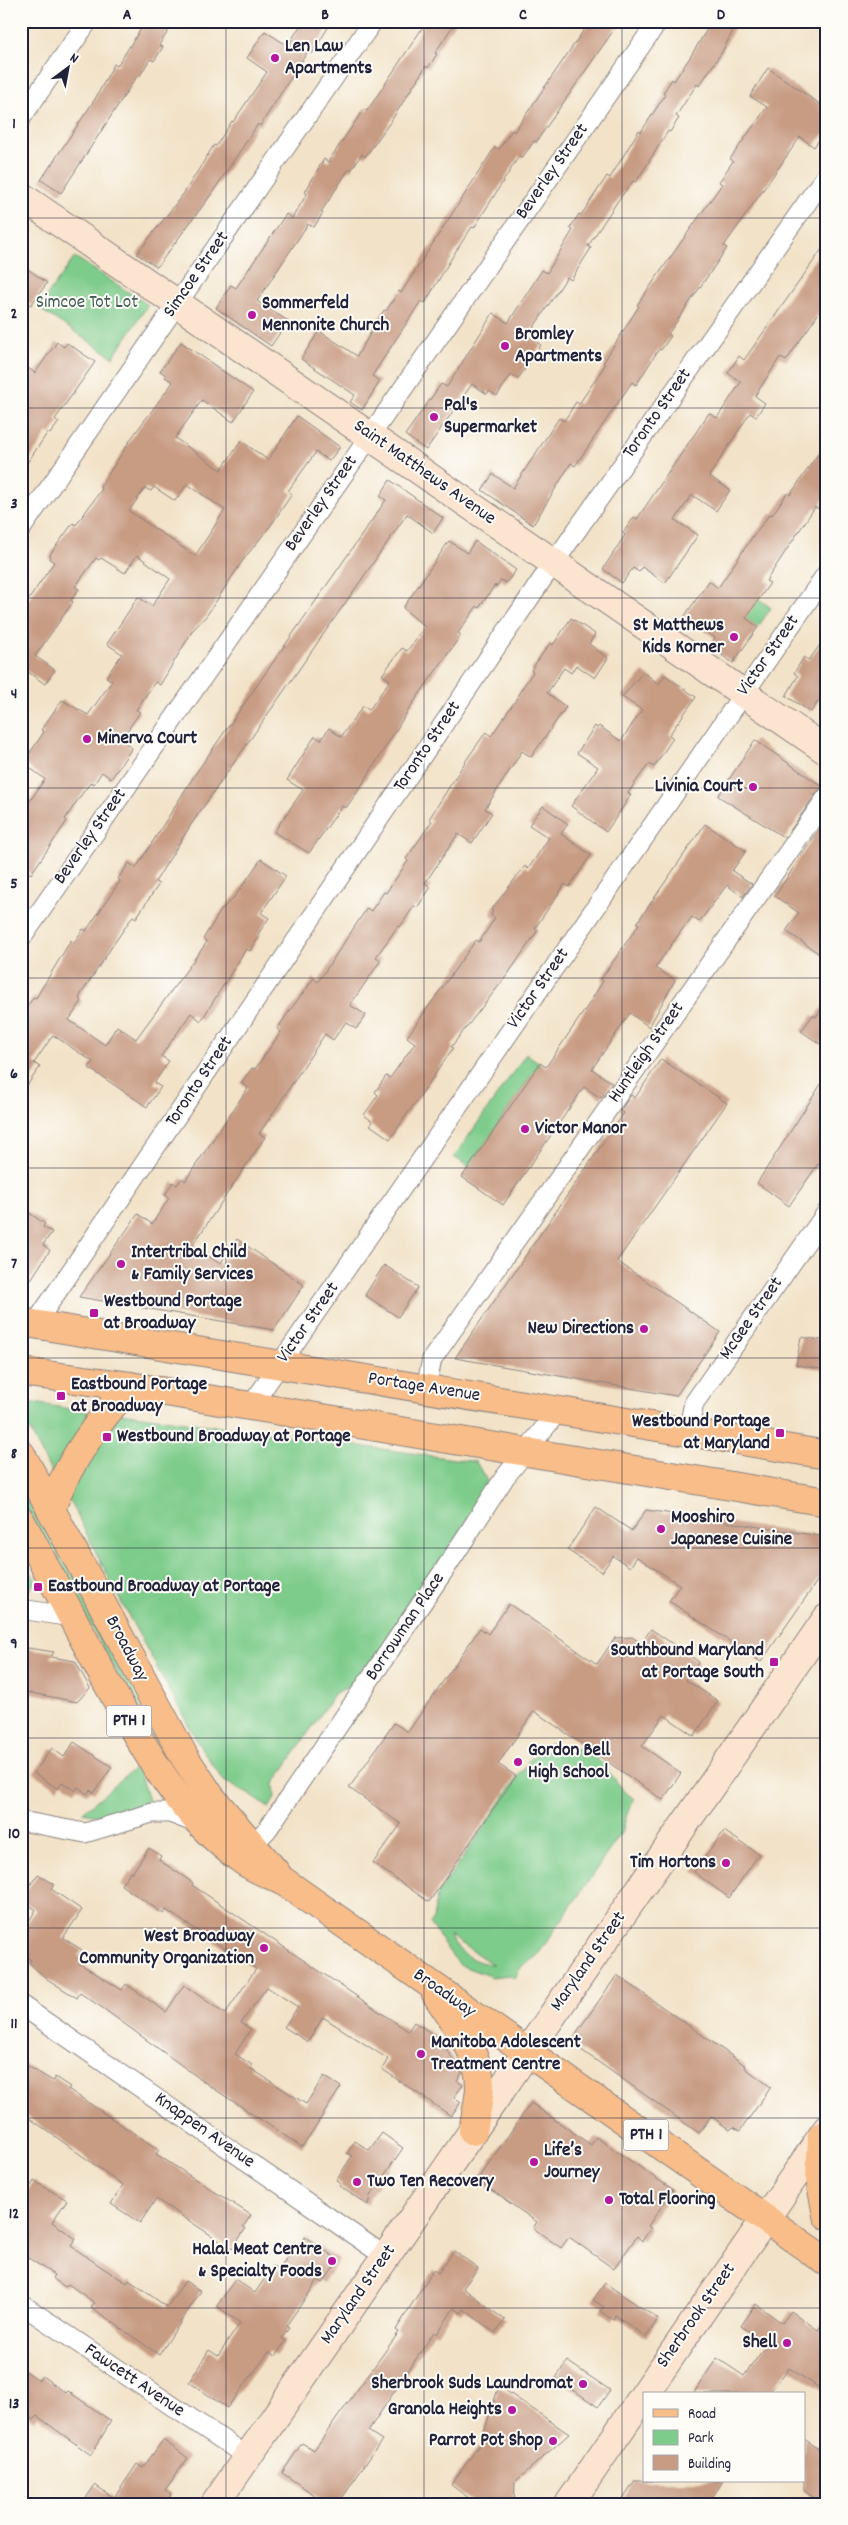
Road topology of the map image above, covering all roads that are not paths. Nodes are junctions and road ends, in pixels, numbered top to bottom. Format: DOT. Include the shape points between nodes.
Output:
graph roads {
  1 [pos="88,21"];
  2 [pos="373,21"];
  3 [pos="658,21"];
  4 [pos="21,118"];
  5 [pos="827,174"];
  6 [pos="21,196"];
  7 [pos="177,303"];
  8 [pos="370,436"];
  9 [pos="21,529"];
  10 [pos="554,563"];
  11 [pos="827,573"];
  12 [pos="743,693"];
  13 [pos="827,751"];
  14 [pos="827,797"];
  15 [pos="21,939"];
  16 [pos="827,1212"];
  17 [pos="28,1323"];
  18 [pos="280,1364"];
  19 [pos="21,1372"];
  20 [pos="130,1386"];
  21 [pos="426,1388"];
  22 [pos="251,1406"];
  23 [pos="559,1410"];
  24 [pos="688,1431"];
  25 [pos="524,1452"];
  26 [pos="21,1454"];
  27 [pos="827,1455"];
  28 [pos="827,1502"];
  29 [pos="51,1509"];
  30 [pos="21,1521"];
  31 [pos="21,1609"];
  32 [pos="71,1617"];
  33 [pos="827,1618"];
  34 [pos="21,1821"];
  35 [pos="204,1827"];
  36 [pos="253,1844"];
  37 [pos="283,1881"];
  38 [pos="426,1981"];
  39 [pos="21,2005"];
  40 [pos="527,2052"];
  41 [pos="472,2131"];
  42 [pos="824,2133"];
  43 [pos="827,2215"];
  44 [pos="765,2218"];
  45 [pos="386,2257"];
  46 [pos="827,2262"];
  47 [pos="21,2304"];
  48 [pos="645,2392"];
  49 [pos="643,2395"];
  50 [pos="248,2457"];
  51 [pos="215,2504"];
  52 [pos="568,2504"];
  1 -- 4 [label="street"];
  2 -- 7 [label="street, Simcoe Street"];
  3 -- 8 [label="street, Beverley Street"];
  5 -- 10 [label="street, Toronto Street"];
  6 -- 7 [label="main road, Saint Matthews Avenue"];
  7 -- 8 [label="main road, Saint Matthews Avenue"];
  7 -- 9 [label="street, Simcoe Street"];
  8 -- 10 [label="main road, Saint Matthews Avenue"];
  8 -- 15 [label="street, Beverley Street"];
  10 -- 12 [label="main road, Saint Matthews Avenue"];
  10 -- 17 [label="street, Toronto Street"];
  11 -- 12 [label="street, Victor Street"];
  12 -- 13 [label="main road, Saint Matthews Avenue"];
  12 -- 18 [label="street, Victor Street"];
  14 -- 21 [label="street, Huntleigh Street" via="432,1359"];
  16 -- 24 [label="street, McGee Street" via="694,1403"];
  17 -- 18 [label="main road, Portage Avenue"];
  18 -- 21 [label="main road, Portage Avenue"];
  18 -- 22 [label="street, Victor Street"];
  19 -- 20 [label="main road"];
  20 -- 22 [label="main road"];
  20 -- 29 [label="main road" via="110,1407 58,1488"];
  21 -- 23 [label="main road, Portage Avenue"];
  22 -- 25 [label="main road"];
  23 -- 24 [label="main road, Portage Avenue"];
  23 -- 25 [label="street, Borrowman Place"];
  24 -- 27 [label="main road, Portage Avenue"];
  25 -- 28 [label="main road"];
  25 -- 36 [label="street, Borrowman Place" via="267,1830"];
  26 -- 29 [label="main road, Broadway / PTH 1"];
  29 -- 36 [label="main road, Broadway / PTH 1" via="185,1758 211,1797"];
  30 -- 32 [label="main road, Broadway / PTH 1"];
  31 -- 32 [label="street"];
  32 -- 35 [label="main road, Broadway / PTH 1" via="156,1767"];
  33 -- 40 [label="main road, Maryland Street"];
  34 -- 35 [label="street" via="85,1833 158,1812 176,1815"];
  35 -- 37 [label="main road, Broadway / PTH 1" via="243,1861"];
  36 -- 37 [label="main road, Broadway / PTH 1"];
  37 -- 38 [label="main road, Broadway / PTH 1"];
  38 -- 40 [label="main road, Broadway / PTH 1"];
  38 -- 41 [label="main road" via="464,2037 476,2067 480,2090"];
  39 -- 45 [label="street, Knappen Avenue"];
  40 -- 41 [label="main road, Maryland Street"];
  40 -- 44 [label="main road, Broadway / PTH 1"];
  41 -- 45 [label="main road, Maryland Street"];
  42 -- 43 [label="main road" via="820,2179"];
  42 -- 44 [label="main road, Sherbrook Street"];
  44 -- 46 [label="main road, Broadway / PTH 1"];
  44 -- 48 [label="main road, Sherbrook Street"];
  45 -- 50 [label="main road, Maryland Street"];
  47 -- 50 [label="street, Fawcett Avenue"];
  49 -- 52 [label="main road, Sherbrook Street"];
  50 -- 51 [label="main road, Maryland Street"];
}
